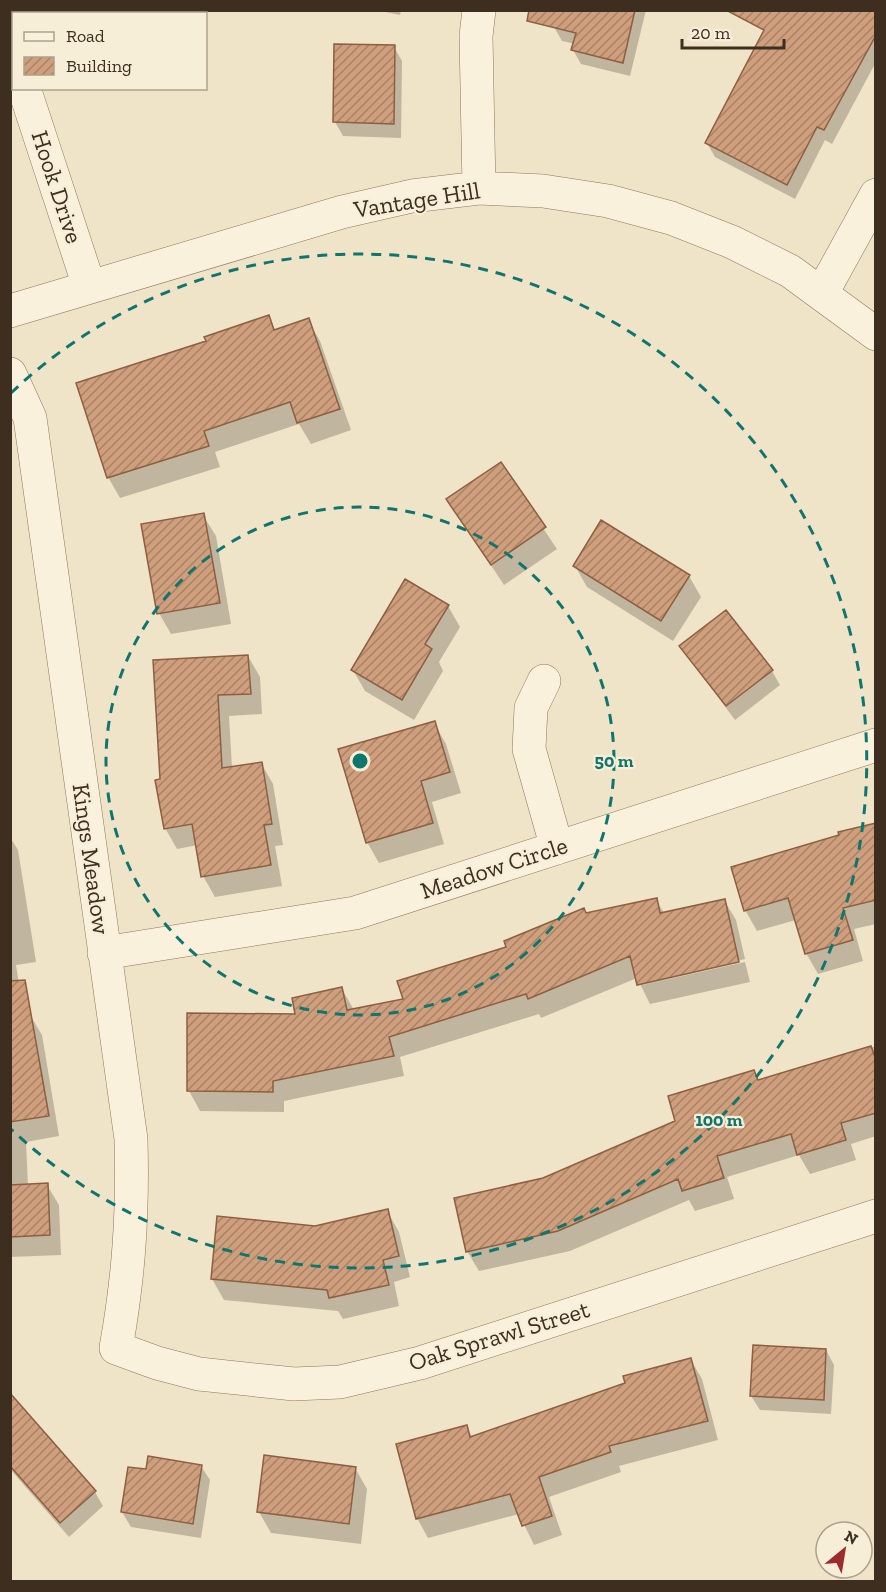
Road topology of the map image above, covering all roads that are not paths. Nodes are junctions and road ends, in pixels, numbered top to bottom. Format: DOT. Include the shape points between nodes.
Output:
graph roads {
  1 [pos="479,10"];
  2 [pos="25,90"];
  3 [pos="479,188"];
  4 [pos="876,195"];
  5 [pos="89,286"];
  6 [pos="822,293"];
  7 [pos="10,311"];
  8 [pos="876,334"];
  9 [pos="10,374"];
  10 [pos="544,681"];
  11 [pos="876,745"];
  12 [pos="556,848"];
  13 [pos="104,953"];
  14 [pos="876,1216"];
  15 [pos="116,1348"];
  1 -- 3 [label="street"];
  2 -- 5 [label="street, Hook Drive"];
  3 -- 5 [label="street, Vantage Hill" via="412,196 342,212"];
  3 -- 6 [label="street, Vantage Hill" via="543,191 608,201 671,218 732,242"];
  4 -- 6 [label="street"];
  5 -- 7 [label="street, Vantage Hill"];
  6 -- 8 [label="street, Vantage Hill"];
  9 -- 13 [label="street, Kings Meadow" via="30,418"];
  10 -- 12 [label="street" via="531,708 529,749"];
  11 -- 12 [label="street, Meadow Circle"];
  12 -- 13 [label="street, Meadow Circle" via="355,913"];
  13 -- 15 [label="street, Kings Meadow" via="131,1139 128,1280"];
  14 -- 15 [label="street, Oak Sprawl Street" via="420,1363 340,1382 294,1384 199,1374"];
}
